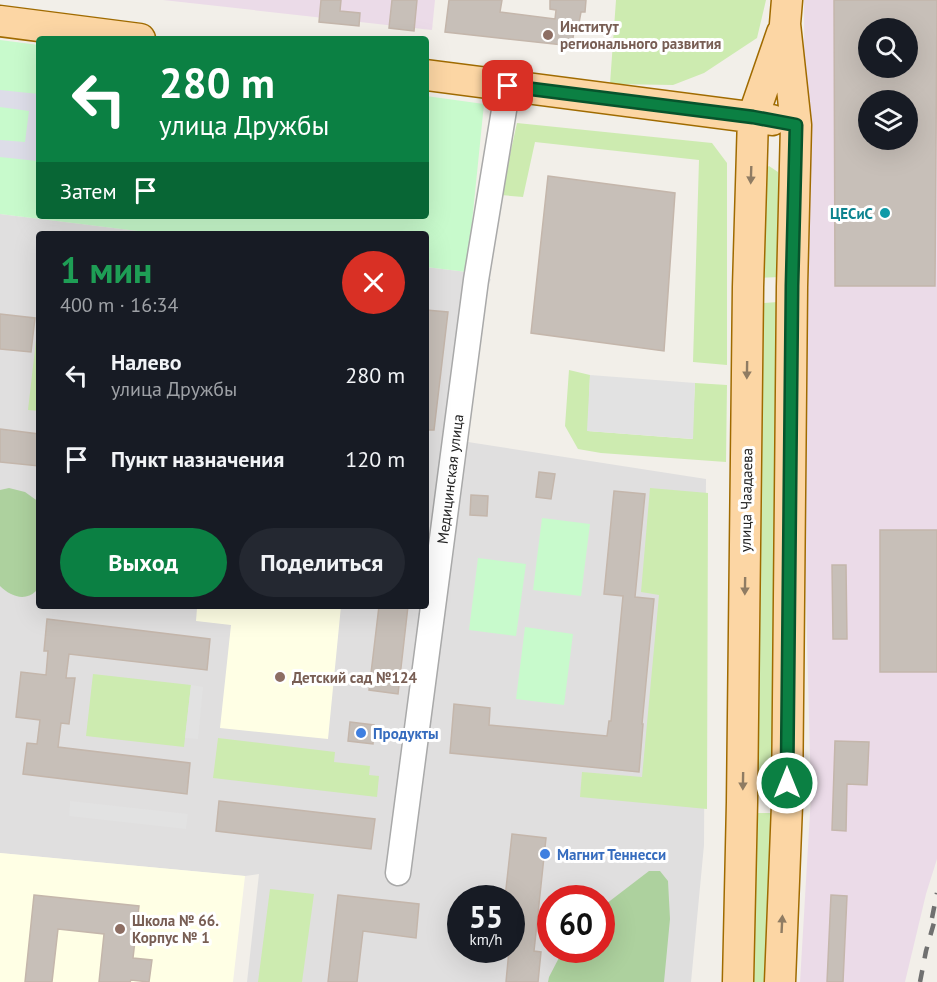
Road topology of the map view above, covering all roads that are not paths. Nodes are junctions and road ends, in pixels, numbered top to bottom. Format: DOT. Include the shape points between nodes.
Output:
graph roads {
  1 [pos="786,12"];
  2 [pos="0,21"];
  3 [pos="117,36"];
  4 [pos="429,75"];
  5 [pos="508,86"];
  6 [pos="753,117"];
  7 [pos="796,125"];
  8 [pos="398,873"];
  9 [pos="738,982"];
  10 [pos="780,982"];
  1 -- 6 [label="main road, улица Чаадаева"];
  1 -- 7 [label="main road, улица Чаадаева"];
  2 -- 3 [label="main road"];
  4 -- 5 [label="main road"];
  5 -- 6 [label="main road"];
  5 -- 8 [label="street, Медицинская улица" via="476,280"];
  6 -- 7 [label="main road"];
  6 -- 9 [label="main road, улица Чаадаева, one-way"];
  10 -- 7 [label="main road, улица Чаадаева, one-way" via="787,805"];
}
